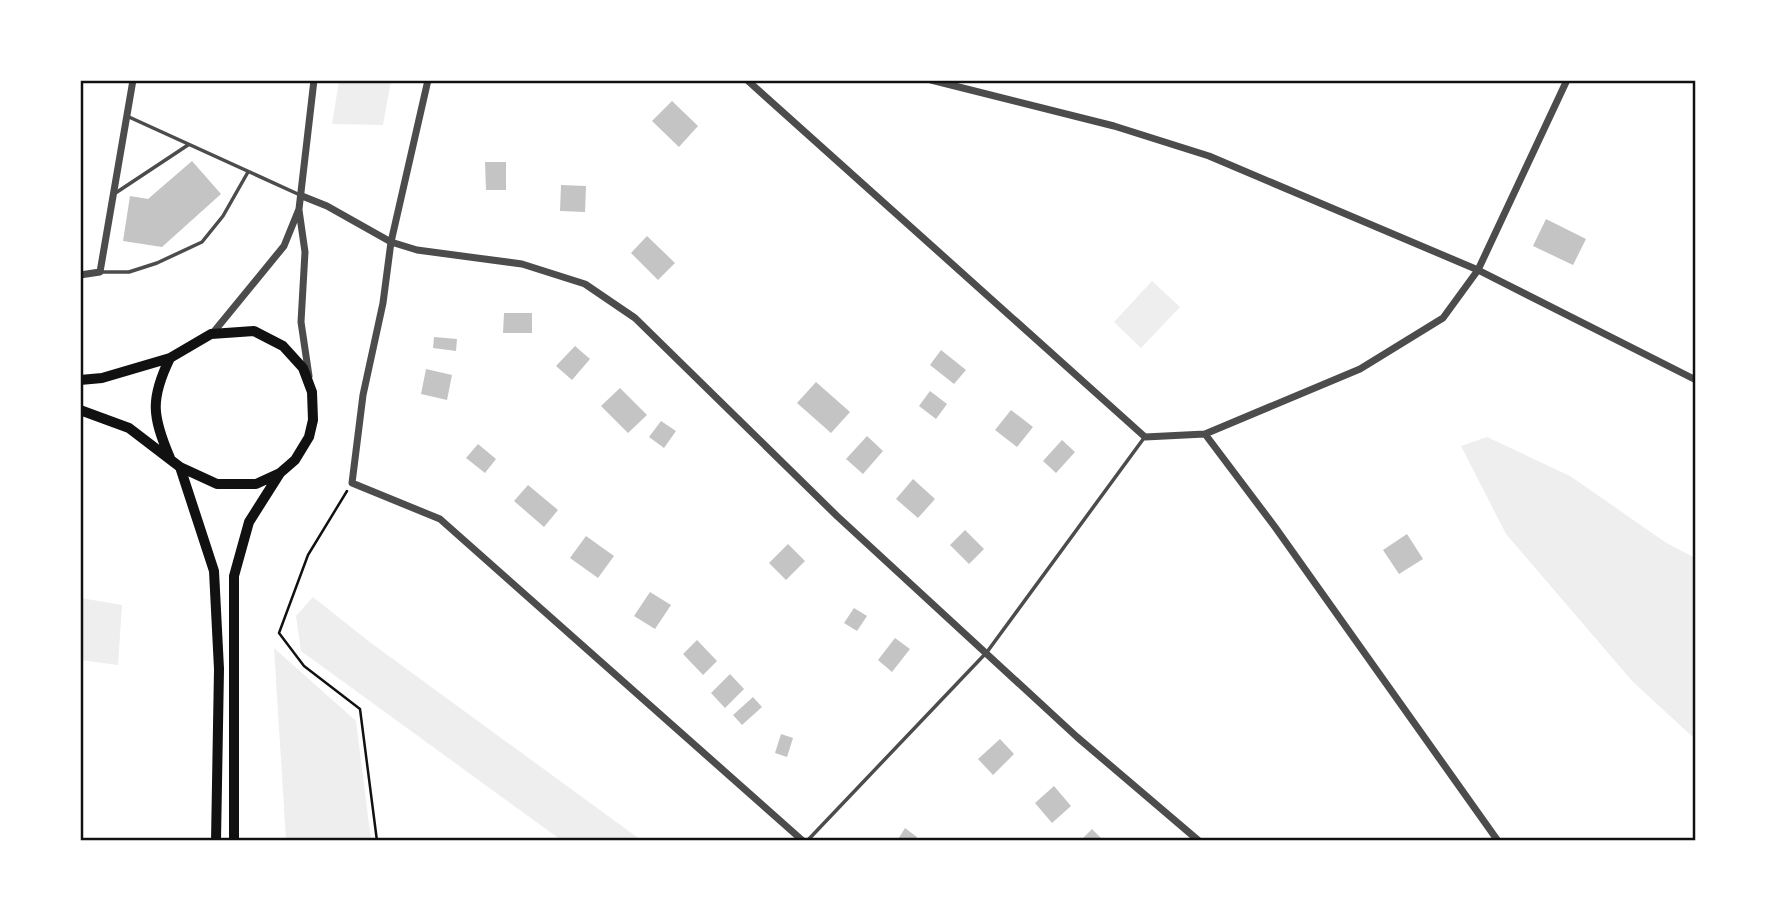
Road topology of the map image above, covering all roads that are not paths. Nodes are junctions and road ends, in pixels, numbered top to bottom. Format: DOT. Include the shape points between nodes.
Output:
graph roads {
  1 [pos="134,80"];
  2 [pos="314,80"];
  3 [pos="428,80"];
  4 [pos="747,80"];
  5 [pos="932,80"];
  6 [pos="1567,80"];
  7 [pos="127,116"];
  8 [pos="188,145"];
  9 [pos="248,172"];
  10 [pos="112,195"];
  11 [pos="302,196"];
  12 [pos="299,209"];
  13 [pos="391,242"];
  14 [pos="1478,270"];
  15 [pos="100,272"];
  16 [pos="80,275"];
  17 [pos="211,334"];
  18 [pos="170,358"];
  19 [pos="80,380"];
  20 [pos="1696,380"];
  21 [pos="312,392"];
  22 [pos="80,410"];
  23 [pos="1205,434"];
  24 [pos="1145,437"];
  25 [pos="175,463"];
  26 [pos="280,473"];
  27 [pos="987,652"];
  28 [pos="216,841"];
  29 [pos="233,841"];
  30 [pos="805,841"];
  31 [pos="1199,841"];
  32 [pos="1498,841"];
  1 -- 7 [label="street"];
  2 -- 11 [label="street"];
  3 -- 13 [label="street"];
  4 -- 24 [label="street"];
  5 -- 14 [label="street" via="1114,126 1209,156"];
  6 -- 14 [label="street"];
  7 -- 8 [label="lane"];
  7 -- 10 [label="street"];
  8 -- 9 [label="lane"];
  8 -- 10 [label="lane"];
  9 -- 11 [label="lane"];
  9 -- 15 [label="lane" via="202,242 129,272"];
  10 -- 15 [label="street"];
  11 -- 12 [label="street"];
  11 -- 13 [label="street"];
  12 -- 17 [label="street" via="284,246"];
  12 -- 21 [label="street" via="305,252 301,322"];
  13 -- 27 [label="street" via="417,250 522,264 586,284 635,318 837,516"];
  13 -- 30 [label="street" via="352,483 440,519"];
  14 -- 20 [label="street"];
  14 -- 23 [label="street" via="1443,318 1360,369"];
  15 -- 16 [label="street"];
  17 -- 18 [label="main road"];
  17 -- 21 [label="main road" via="254,331 283,346 303,368"];
  18 -- 19 [label="main road"];
  18 -- 25 [label="main road" via="158,383 155,412"];
  21 -- 26 [label="main road" via="309,437 295,460"];
  22 -- 25 [label="main road" via="129,428"];
  23 -- 24 [label="street"];
  23 -- 32 [label="street"];
  24 -- 27 [label="lane"];
  25 -- 26 [label="main road" via="217,484 256,484"];
  25 -- 28 [label="main road" via="214,571 219,669"];
  26 -- 29 [label="main road" via="249,522 234,576"];
  27 -- 30 [label="lane"];
  27 -- 31 [label="street" via="1077,737"];
}
